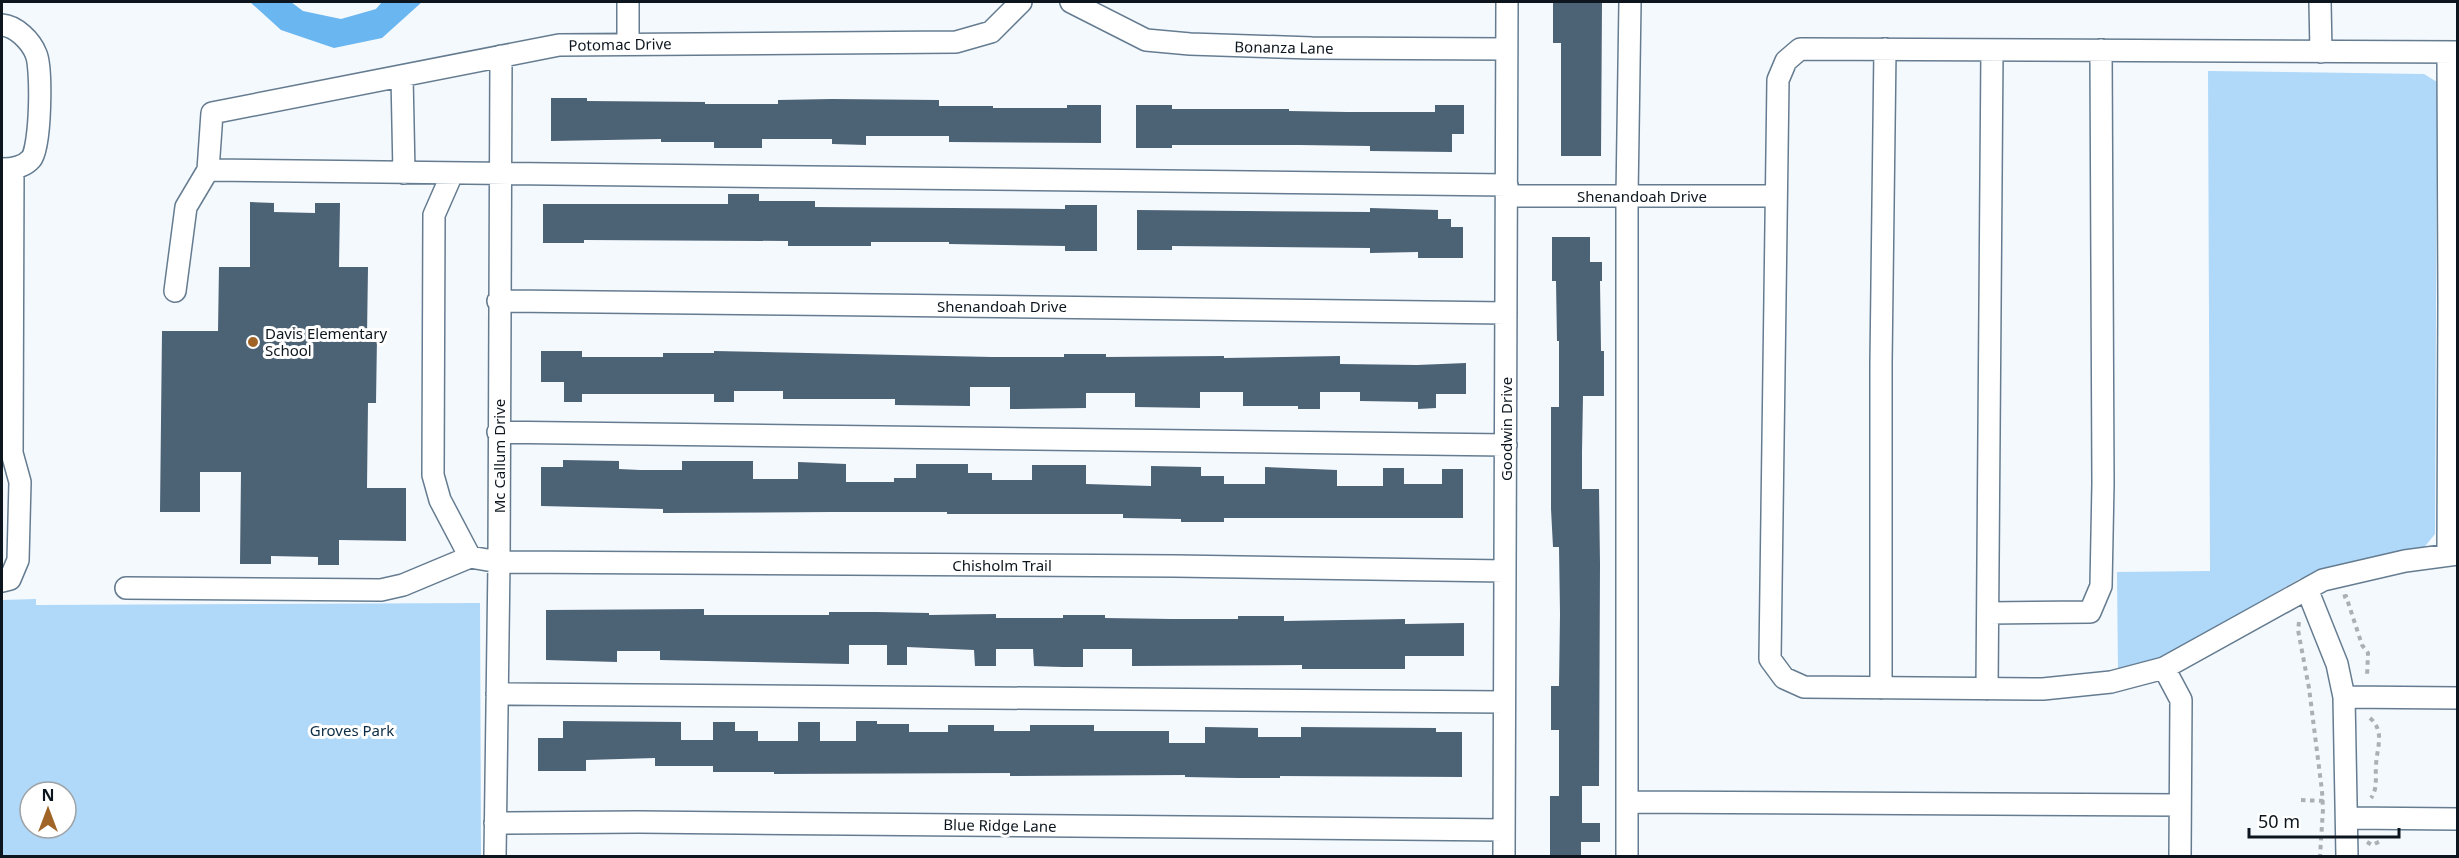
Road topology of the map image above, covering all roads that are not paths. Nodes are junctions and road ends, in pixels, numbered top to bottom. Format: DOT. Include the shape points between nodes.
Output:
graph roads {
  1 [pos="628,2"];
  2 [pos="1021,2"];
  3 [pos="1071,2"];
  4 [pos="1507,2"];
  5 [pos="1630,2"];
  6 [pos="2320,2"];
  7 [pos="2,26"];
  8 [pos="628,43"];
  9 [pos="1506,49"];
  10 [pos="1886,49"];
  11 [pos="1992,50"];
  12 [pos="2100,50"];
  13 [pos="2321,52"];
  14 [pos="2453,52"];
  15 [pos="501,56"];
  16 [pos="402,76"];
  17 [pos="7,169"];
  18 [pos="208,170"];
  19 [pos="404,172"];
  20 [pos="452,174"];
  21 [pos="500,174"];
  22 [pos="1507,191"];
  23 [pos="1627,196"];
  24 [pos="1776,196"];
  25 [pos="174,291"];
  26 [pos="498,301"];
  27 [pos="2453,301"];
  28 [pos="1506,313"];
  29 [pos="498,432"];
  30 [pos="1506,445"];
  31 [pos="7,453"];
  32 [pos="2453,554"];
  33 [pos="470,557"];
  34 [pos="499,562"];
  35 [pos="1505,571"];
  36 [pos="2,582"];
  37 [pos="126,588"];
  38 [pos="2307,589"];
  39 [pos="1988,613"];
  40 [pos="2164,668"];
  41 [pos="1881,688"];
  42 [pos="1987,689"];
  43 [pos="497,694"];
  44 [pos="2344,697"];
  45 [pos="2457,698"];
  46 [pos="1504,702"];
  47 [pos="1627,802"];
  48 [pos="2180,805"];
  49 [pos="2347,818"];
  50 [pos="2457,819"];
  51 [pos="495,823"];
  52 [pos="1504,830"];
  53 [pos="495,856"];
  54 [pos="1504,856"];
  55 [pos="1627,856"];
  56 [pos="2180,856"];
  57 [pos="2347,856"];
  1 -- 8 [label="street"];
  2 -- 8 [label="street, Potomac Drive" via="991,32 956,42"];
  3 -- 9 [label="street, Bonanza Lane" via="1146,40 1312,48"];
  4 -- 9 [label="street, Goodwin Drive"];
  5 -- 23 [label="street"];
  6 -- 13 [label="street"];
  7 -- 17 [label="street" via="24,36 37,55 40,128 37,151 30,161"];
  8 -- 15 [label="street, Potomac Drive" via="559,45"];
  9 -- 22 [label="street, Goodwin Drive"];
  10 -- 11 [label="street"];
  10 -- 24 [label="street" via="1800,49 1786,61 1778,80"];
  10 -- 41 [label="street"];
  11 -- 12 [label="street"];
  11 -- 39 [label="street"];
  12 -- 13 [label="street"];
  12 -- 39 [label="street" via="2100,586 2090,612"];
  13 -- 14 [label="street"];
  14 -- 27 [label="street"];
  15 -- 16 [label="street, Potomac Drive"];
  15 -- 21 [label="street, Mc Callum Drive"];
  16 -- 18 [label="street, Potomac Drive" via="212,113"];
  16 -- 19 [label="street"];
  17 -- 31 [label="street"];
  18 -- 19 [label="street, Shenandoah Drive"];
  18 -- 25 [label="street" via="186,207"];
  19 -- 20 [label="street, Shenandoah Drive"];
  20 -- 21 [label="street, Shenandoah Drive"];
  20 -- 33 [label="street" via="434,215 433,475 440,500"];
  21 -- 22 [label="street, Shenandoah Drive"];
  21 -- 26 [label="street, Mc Callum Drive"];
  22 -- 23 [label="street, Shenandoah Drive"];
  22 -- 28 [label="street, Goodwin Drive"];
  23 -- 24 [label="street, Shenandoah Drive"];
  23 -- 47 [label="street"];
  24 -- 41 [label="street" via="1770,659 1784,678 1804,687"];
  26 -- 28 [label="street, Shenandoah Drive"];
  26 -- 29 [label="street, Mc Callum Drive"];
  27 -- 32 [label="street"];
  28 -- 30 [label="street, Goodwin Drive"];
  29 -- 30 [label="street"];
  29 -- 34 [label="street, Mc Callum Drive"];
  30 -- 35 [label="street, Goodwin Drive"];
  31 -- 36 [label="street" via="20,482 18,560 10,579"];
  32 -- 38 [label="street" via="2323,580"];
  33 -- 34 [label="street, Chisholm Trail"];
  33 -- 37 [label="street" via="381,590"];
  34 -- 35 [label="street, Chisholm Trail"];
  34 -- 43 [label="street, Mc Callum Drive"];
  35 -- 46 [label="street, Goodwin Drive"];
  38 -- 40 [label="street"];
  38 -- 44 [label="street" via="2337,664"];
  39 -- 42 [label="street"];
  40 -- 42 [label="street" via="2111,682 2043,689"];
  40 -- 48 [label="street" via="2181,700"];
  41 -- 42 [label="street"];
  43 -- 46 [label="street"];
  43 -- 51 [label="street, Mc Callum Drive"];
  44 -- 45 [label="street"];
  44 -- 49 [label="street"];
  46 -- 52 [label="street, Goodwin Drive"];
  47 -- 48 [label="street"];
  47 -- 55 [label="street"];
  48 -- 56 [label="street"];
  49 -- 50 [label="street"];
  49 -- 57 [label="street"];
  51 -- 52 [label="street, Blue Ridge Lane"];
  51 -- 53 [label="street, Mc Callum Drive"];
  52 -- 54 [label="street, Goodwin Drive"];
}
